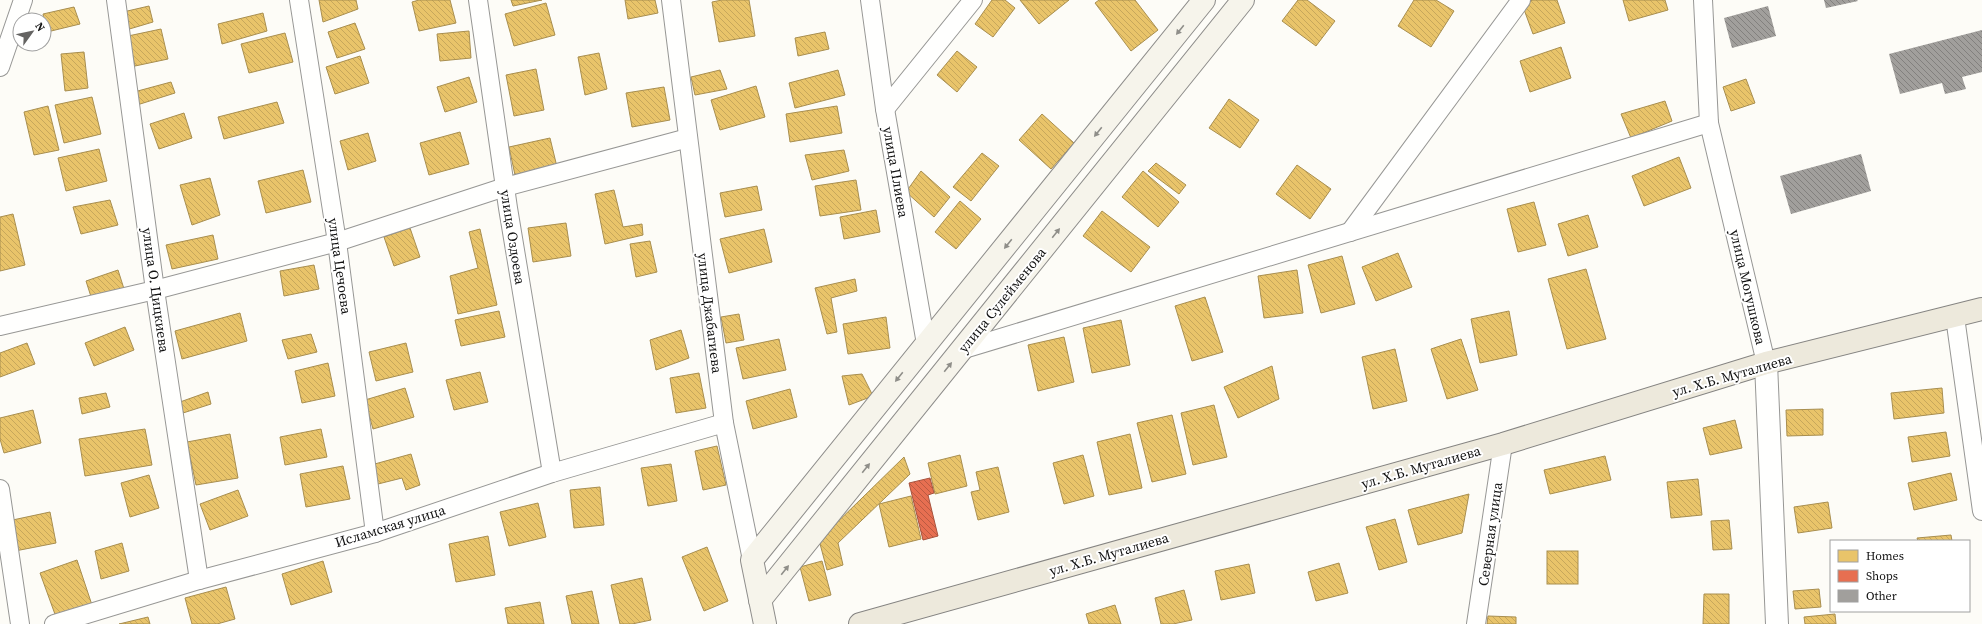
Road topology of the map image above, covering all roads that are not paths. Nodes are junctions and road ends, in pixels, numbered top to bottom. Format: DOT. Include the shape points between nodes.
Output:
graph roads {
  1 [pos="23,0"];
  2 [pos="116,0"];
  3 [pos="299,0"];
  4 [pos="478,0"];
  5 [pos="671,0"];
  6 [pos="870,0"];
  7 [pos="973,0"];
  8 [pos="1204,0"];
  9 [pos="1243,0"];
  10 [pos="1521,0"];
  11 [pos="1703,0"];
  12 [pos="0,67"];
  13 [pos="886,109"];
  14 [pos="1709,123"];
  15 [pos="688,138"];
  16 [pos="505,188"];
  17 [pos="1350,232"];
  18 [pos="337,242"];
  19 [pos="155,290"];
  20 [pos="1982,309"];
  21 [pos="1955,317"];
  22 [pos="0,326"];
  23 [pos="926,344"];
  24 [pos="961,350"];
  25 [pos="1766,363"];
  26 [pos="724,423"];
  27 [pos="1503,444"];
  28 [pos="552,473"];
  29 [pos="0,489"];
  30 [pos="1982,511"];
  31 [pos="375,533"];
  32 [pos="752,560"];
  33 [pos="199,580"];
  34 [pos="760,600"];
  35 [pos="20,624"];
  36 [pos="54,624"];
  37 [pos="765,624"];
  38 [pos="860,624"];
  39 [pos="1476,624"];
  40 [pos="1777,624"];
  1 -- 12 [label="street"];
  2 -- 19 [label="street, улица О. Цицкиева"];
  3 -- 18 [label="street, улица Цечоева"];
  4 -- 16 [label="street, улица Оздоева"];
  5 -- 15 [label="street, улица Джабагиева"];
  6 -- 13 [label="street, улица Плиева"];
  7 -- 13 [label="street"];
  8 -- 23 [label="main road, one-way"];
  24 -- 9 [label="main road, улица Сулейменова, one-way"];
  10 -- 17 [label="street"];
  11 -- 14 [label="street, улица Могушкова"];
  13 -- 23 [label="street, улица Плиева"];
  14 -- 17 [label="street"];
  14 -- 25 [label="street, улица Могушкова"];
  15 -- 16 [label="street"];
  15 -- 26 [label="street, улица Джабагиева"];
  16 -- 18 [label="street"];
  16 -- 28 [label="street, улица Оздоева"];
  17 -- 24 [label="street"];
  18 -- 19 [label="street"];
  18 -- 31 [label="street, улица Цечоева"];
  19 -- 22 [label="street"];
  19 -- 33 [label="street, улица О. Цицкиева"];
  20 -- 21 [label="main road, ул. Х.Б. Муталиева"];
  21 -- 25 [label="main road, ул. Х.Б. Муталиева"];
  21 -- 30 [label="street"];
  23 -- 32 [label="main road, one-way"];
  34 -- 24 [label="main road, улица Сулейменова, one-way"];
  25 -- 27 [label="main road, ул. Х.Б. Муталиева"];
  25 -- 40 [label="street, улица Могушкова"];
  26 -- 28 [label="street, Исламская улица"];
  26 -- 32 [label="street, улица Джабагиева"];
  27 -- 38 [label="main road, ул. Х.Б. Муталиева"];
  27 -- 39 [label="street, Северная улица"];
  28 -- 31 [label="street, Исламская улица"];
  29 -- 35 [label="street"];
  31 -- 33 [label="street, Исламская улица"];
  32 -- 34 [label="main road, улица Джабагиева"];
  33 -- 36 [label="street, Исламская улица"];
  34 -- 37 [label="main road, улица Джабагиева"];
}
